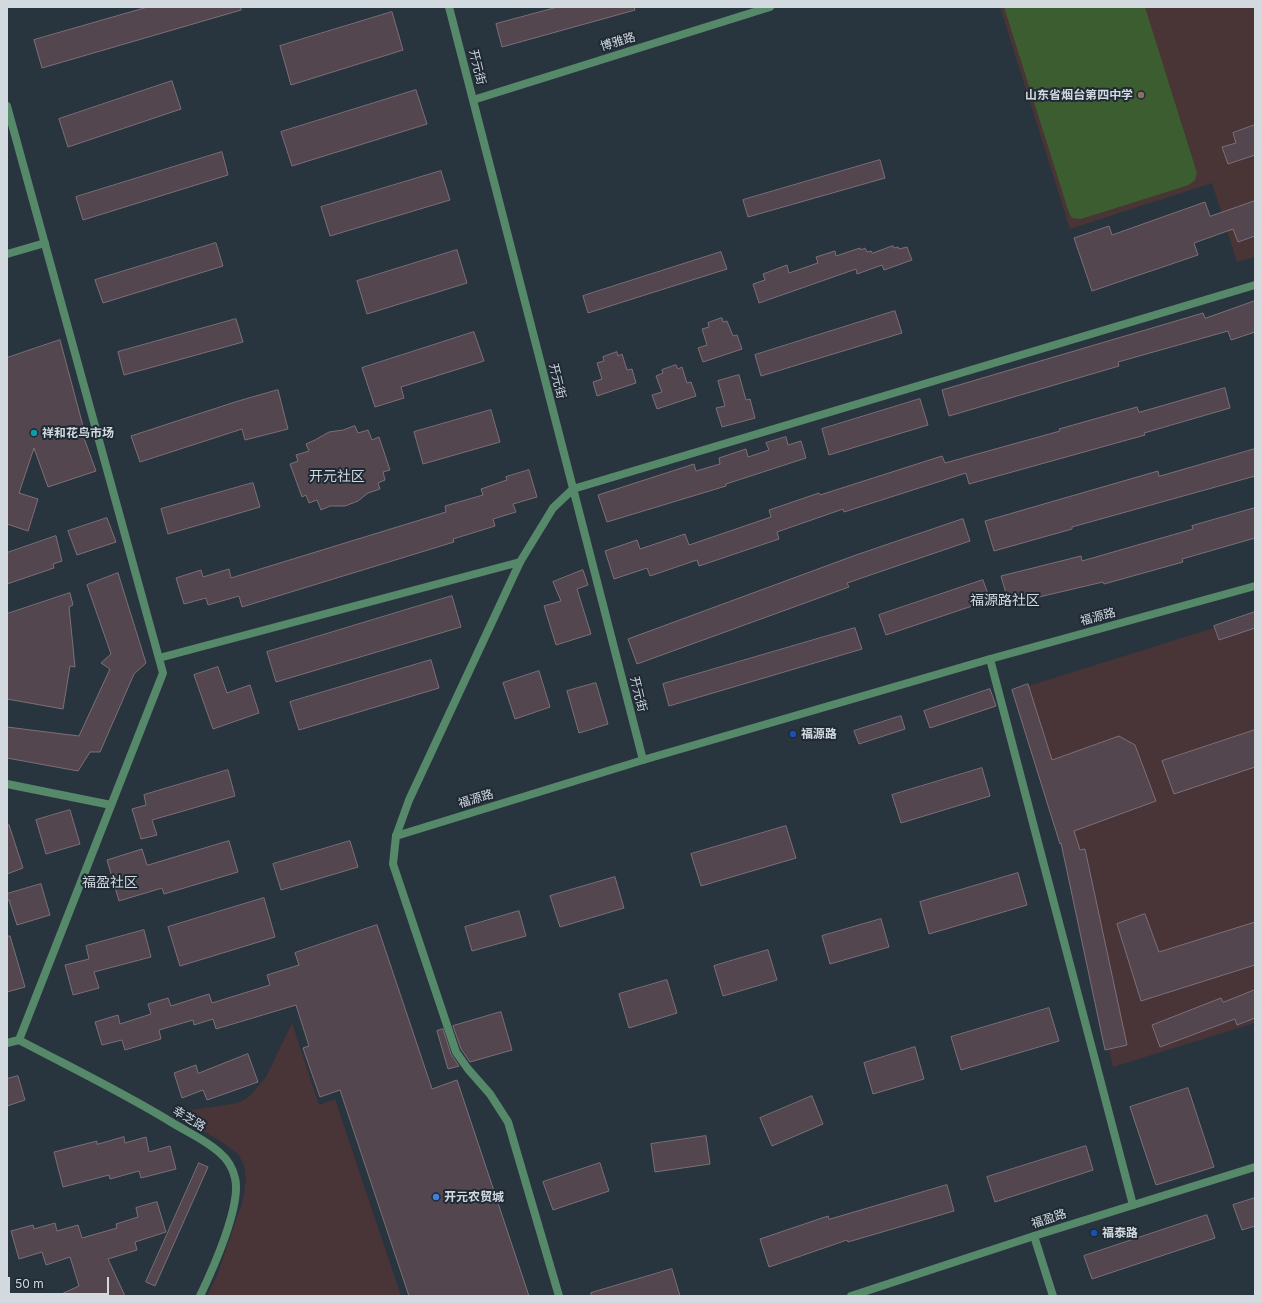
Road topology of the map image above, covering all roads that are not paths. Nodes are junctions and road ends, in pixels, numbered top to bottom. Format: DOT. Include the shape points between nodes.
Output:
graph roads {
  1 [pos="449,7"];
  2 [pos="770,7"];
  3 [pos="473,100"];
  4 [pos="7,106"];
  5 [pos="45,243"];
  6 [pos="7,254"];
  7 [pos="1255,284"];
  8 [pos="573,489"];
  9 [pos="520,562"];
  10 [pos="1255,586"];
  11 [pos="159,658"];
  12 [pos="990,659"];
  13 [pos="643,760"];
  14 [pos="7,784"];
  15 [pos="111,805"];
  16 [pos="396,836"];
  17 [pos="19,1040"];
  18 [pos="7,1044"];
  19 [pos="1255,1167"];
  20 [pos="1133,1205"];
  21 [pos="1034,1236"];
  22 [pos="200,1296"];
  23 [pos="559,1296"];
  24 [pos="851,1296"];
  25 [pos="1053,1296"];
  1 -- 3 [label="street, 开元街"];
  2 -- 3 [label="street, 博雅路"];
  3 -- 8 [label="street, 开元街"];
  4 -- 5 [label="street"];
  5 -- 6 [label="street"];
  5 -- 11 [label="street"];
  7 -- 8 [label="street"];
  8 -- 9 [label="street" via="553,508"];
  8 -- 13 [label="street, 开元街"];
  9 -- 11 [label="street"];
  9 -- 16 [label="street" via="409,800"];
  10 -- 12 [label="street, 福源路"];
  11 -- 15 [label="street" via="163,673"];
  12 -- 13 [label="street, 福源路"];
  12 -- 20 [label="street"];
  13 -- 16 [label="street, 福源路"];
  14 -- 15 [label="street"];
  15 -- 17 [label="street"];
  16 -- 23 [label="street" via="393,864 456,1052 490,1094 508,1122"];
  17 -- 18 [label="street"];
  17 -- 22 [label="street, 幸芝路" via="154,1112 206,1143 225,1158 236,1179 234,1206 214,1267"];
  19 -- 20 [label="street, 福盈路"];
  20 -- 21 [label="street, 福盈路"];
  21 -- 24 [label="street, 福盈路"];
  21 -- 25 [label="street"];
}
